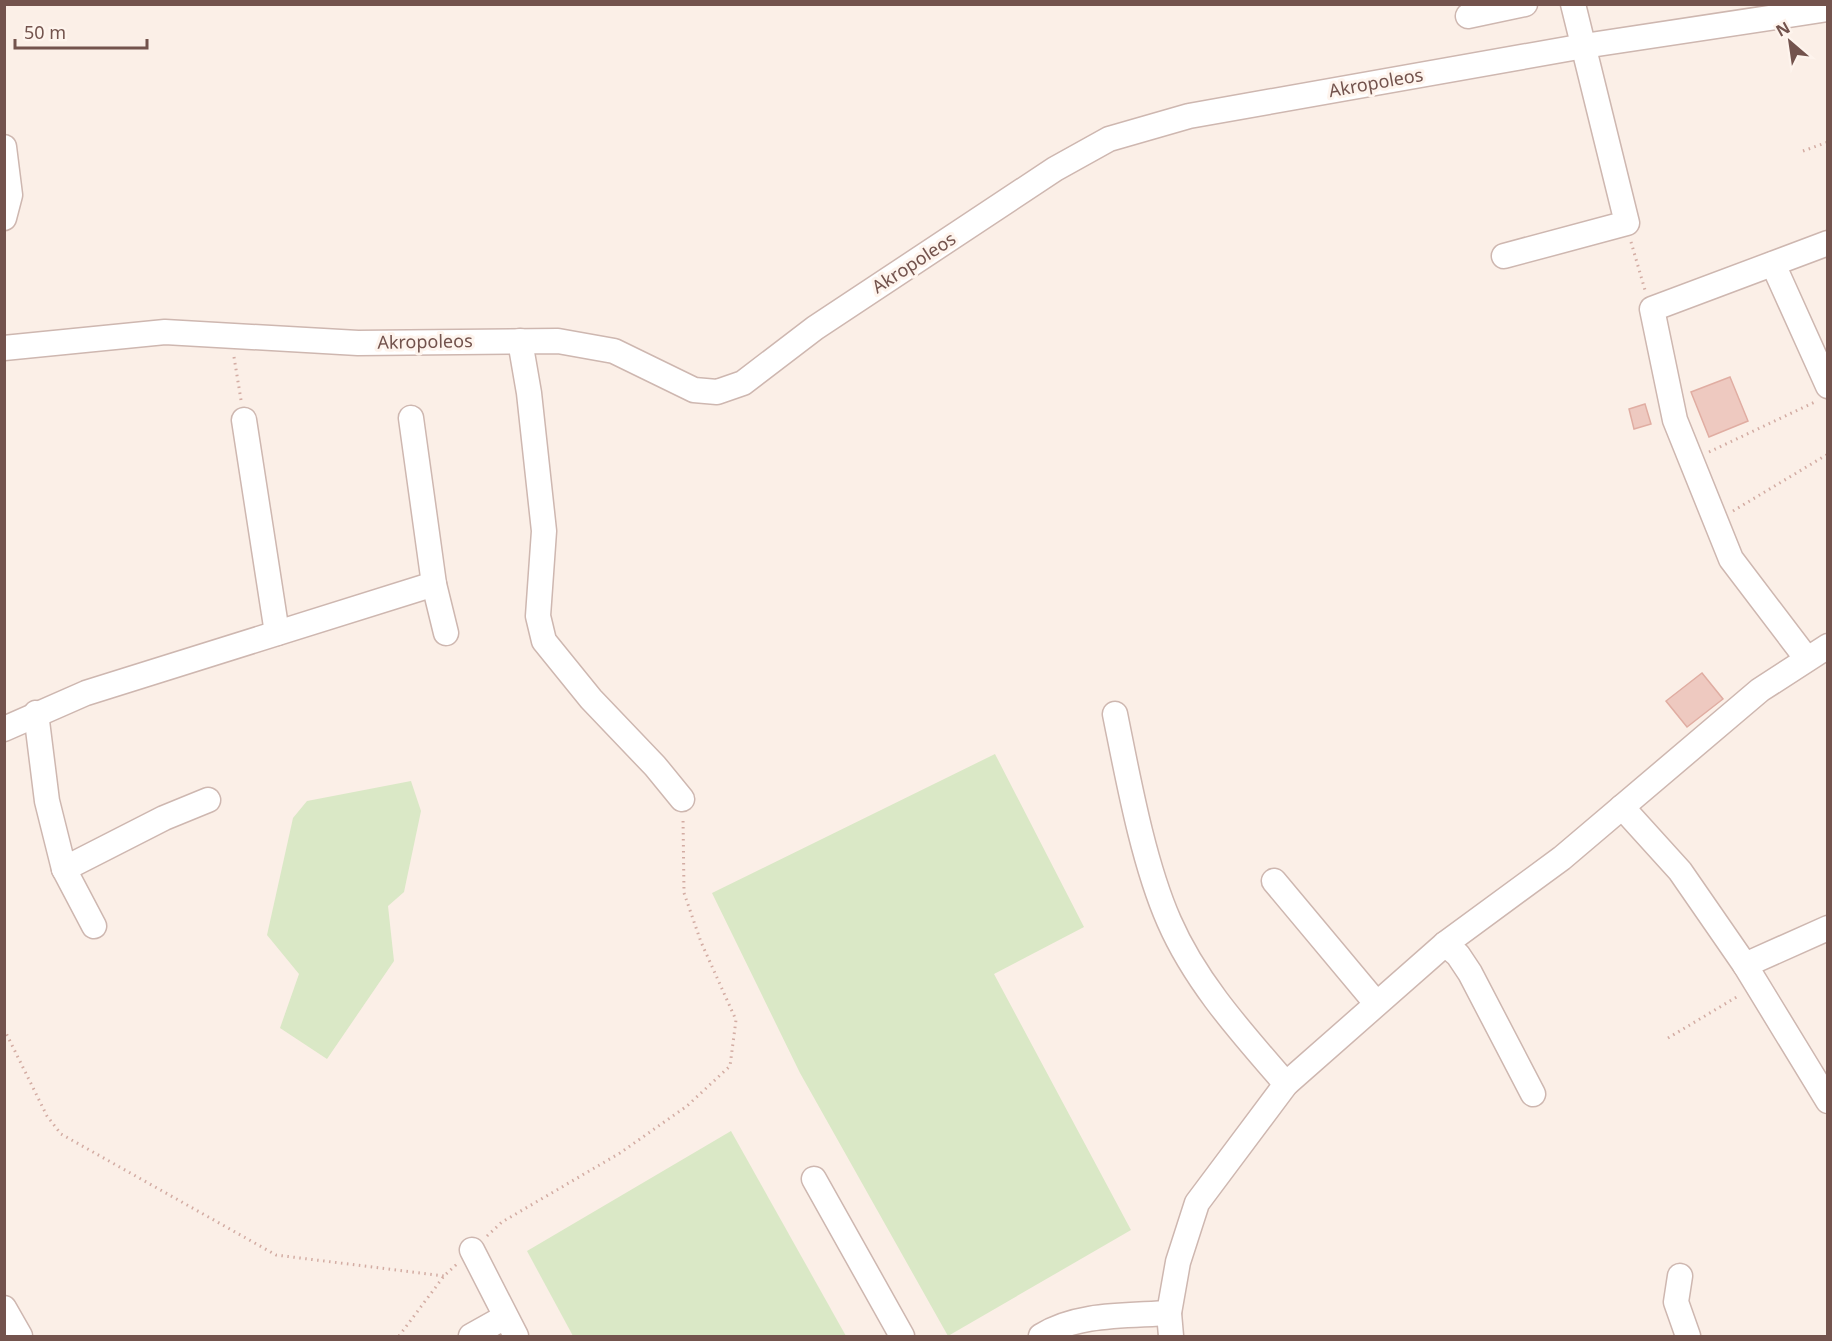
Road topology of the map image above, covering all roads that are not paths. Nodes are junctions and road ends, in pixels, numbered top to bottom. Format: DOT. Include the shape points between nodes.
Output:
graph roads {
  1 [pos="1525,4"];
  2 [pos="1573,4"];
  3 [pos="1827,9"];
  4 [pos="1752,12"];
  5 [pos="1468,16"];
  6 [pos="1584,46"];
  7 [pos="4,147"];
  8 [pos="4,219"];
  9 [pos="1827,243"];
  10 [pos="1504,256"];
  11 [pos="1773,264"];
  12 [pos="520,340"];
  13 [pos="4,348"];
  14 [pos="1827,386"];
  15 [pos="411,418"];
  16 [pos="244,420"];
  17 [pos="434,584"];
  18 [pos="277,633"];
  19 [pos="446,633"];
  20 [pos="1827,646"];
  21 [pos="1807,659"];
  22 [pos="36,713"];
  23 [pos="1114,714"];
  24 [pos="4,729"];
  25 [pos="208,800"];
  26 [pos="682,800"];
  27 [pos="1622,807"];
  28 [pos="64,869"];
  29 [pos="1274,881"];
  30 [pos="94,926"];
  31 [pos="1827,928"];
  32 [pos="1445,944"];
  33 [pos="1751,975"];
  34 [pos="1376,1003"];
  35 [pos="1286,1084"];
  36 [pos="1533,1094"];
  37 [pos="1827,1101"];
  38 [pos="814,1179"];
  39 [pos="472,1250"];
  40 [pos="1680,1276"];
  41 [pos="4,1308"];
  42 [pos="1169,1313"];
  43 [pos="511,1327"];
  44 [pos="20,1336"];
  45 [pos="471,1336"];
  46 [pos="902,1336"];
  47 [pos="1041,1336"];
  48 [pos="1171,1336"];
  49 [pos="1688,1336"];
  1 -- 5 [label="street"];
  2 -- 6 [label="street"];
  3 -- 4 [label="street, Akropoleos"];
  4 -- 6 [label="street, Akropoleos"];
  6 -- 10 [label="street" via="1627,223"];
  6 -- 12 [label="street, Akropoleos" via="1189,116 1109,139 1055,169 850,304 730,389 707,393 694,390 598,347"];
  7 -- 8 [label="street" via="10,195"];
  9 -- 11 [label="street"];
  11 -- 14 [label="street"];
  11 -- 21 [label="street" via="1652,309 1675,420 1731,559"];
  12 -- 13 [label="street, Akropoleos" via="358,343 165,332"];
  12 -- 26 [label="street" via="544,531 538,616 544,641"];
  15 -- 17 [label="street"];
  16 -- 18 [label="street"];
  17 -- 18 [label="street"];
  17 -- 19 [label="street"];
  18 -- 22 [label="street" via="86,693"];
  20 -- 21 [label="street"];
  21 -- 27 [label="street" via="1760,690"];
  22 -- 24 [label="street"];
  22 -- 28 [label="street" via="47,801"];
  23 -- 35 [label="street" via="1154,879 1169,921 1211,994"];
  25 -- 28 [label="street"];
  27 -- 32 [label="street" via="1562,858"];
  27 -- 33 [label="street" via="1680,872"];
  28 -- 30 [label="street"];
  29 -- 34 [label="street"];
  31 -- 33 [label="street"];
  32 -- 34 [label="street"];
  32 -- 36 [label="street" via="1470,973"];
  33 -- 37 [label="street"];
  34 -- 35 [label="street"];
  35 -- 42 [label="street" via="1197,1203 1178,1262"];
  38 -- 46 [label="street"];
  39 -- 43 [label="street"];
  40 -- 49 [label="street" via="1676,1302"];
  41 -- 44 [label="street"];
  42 -- 47 [label="street" via="1067,1323"];
  42 -- 48 [label="street"];
  43 -- 45 [label="street"];
}
